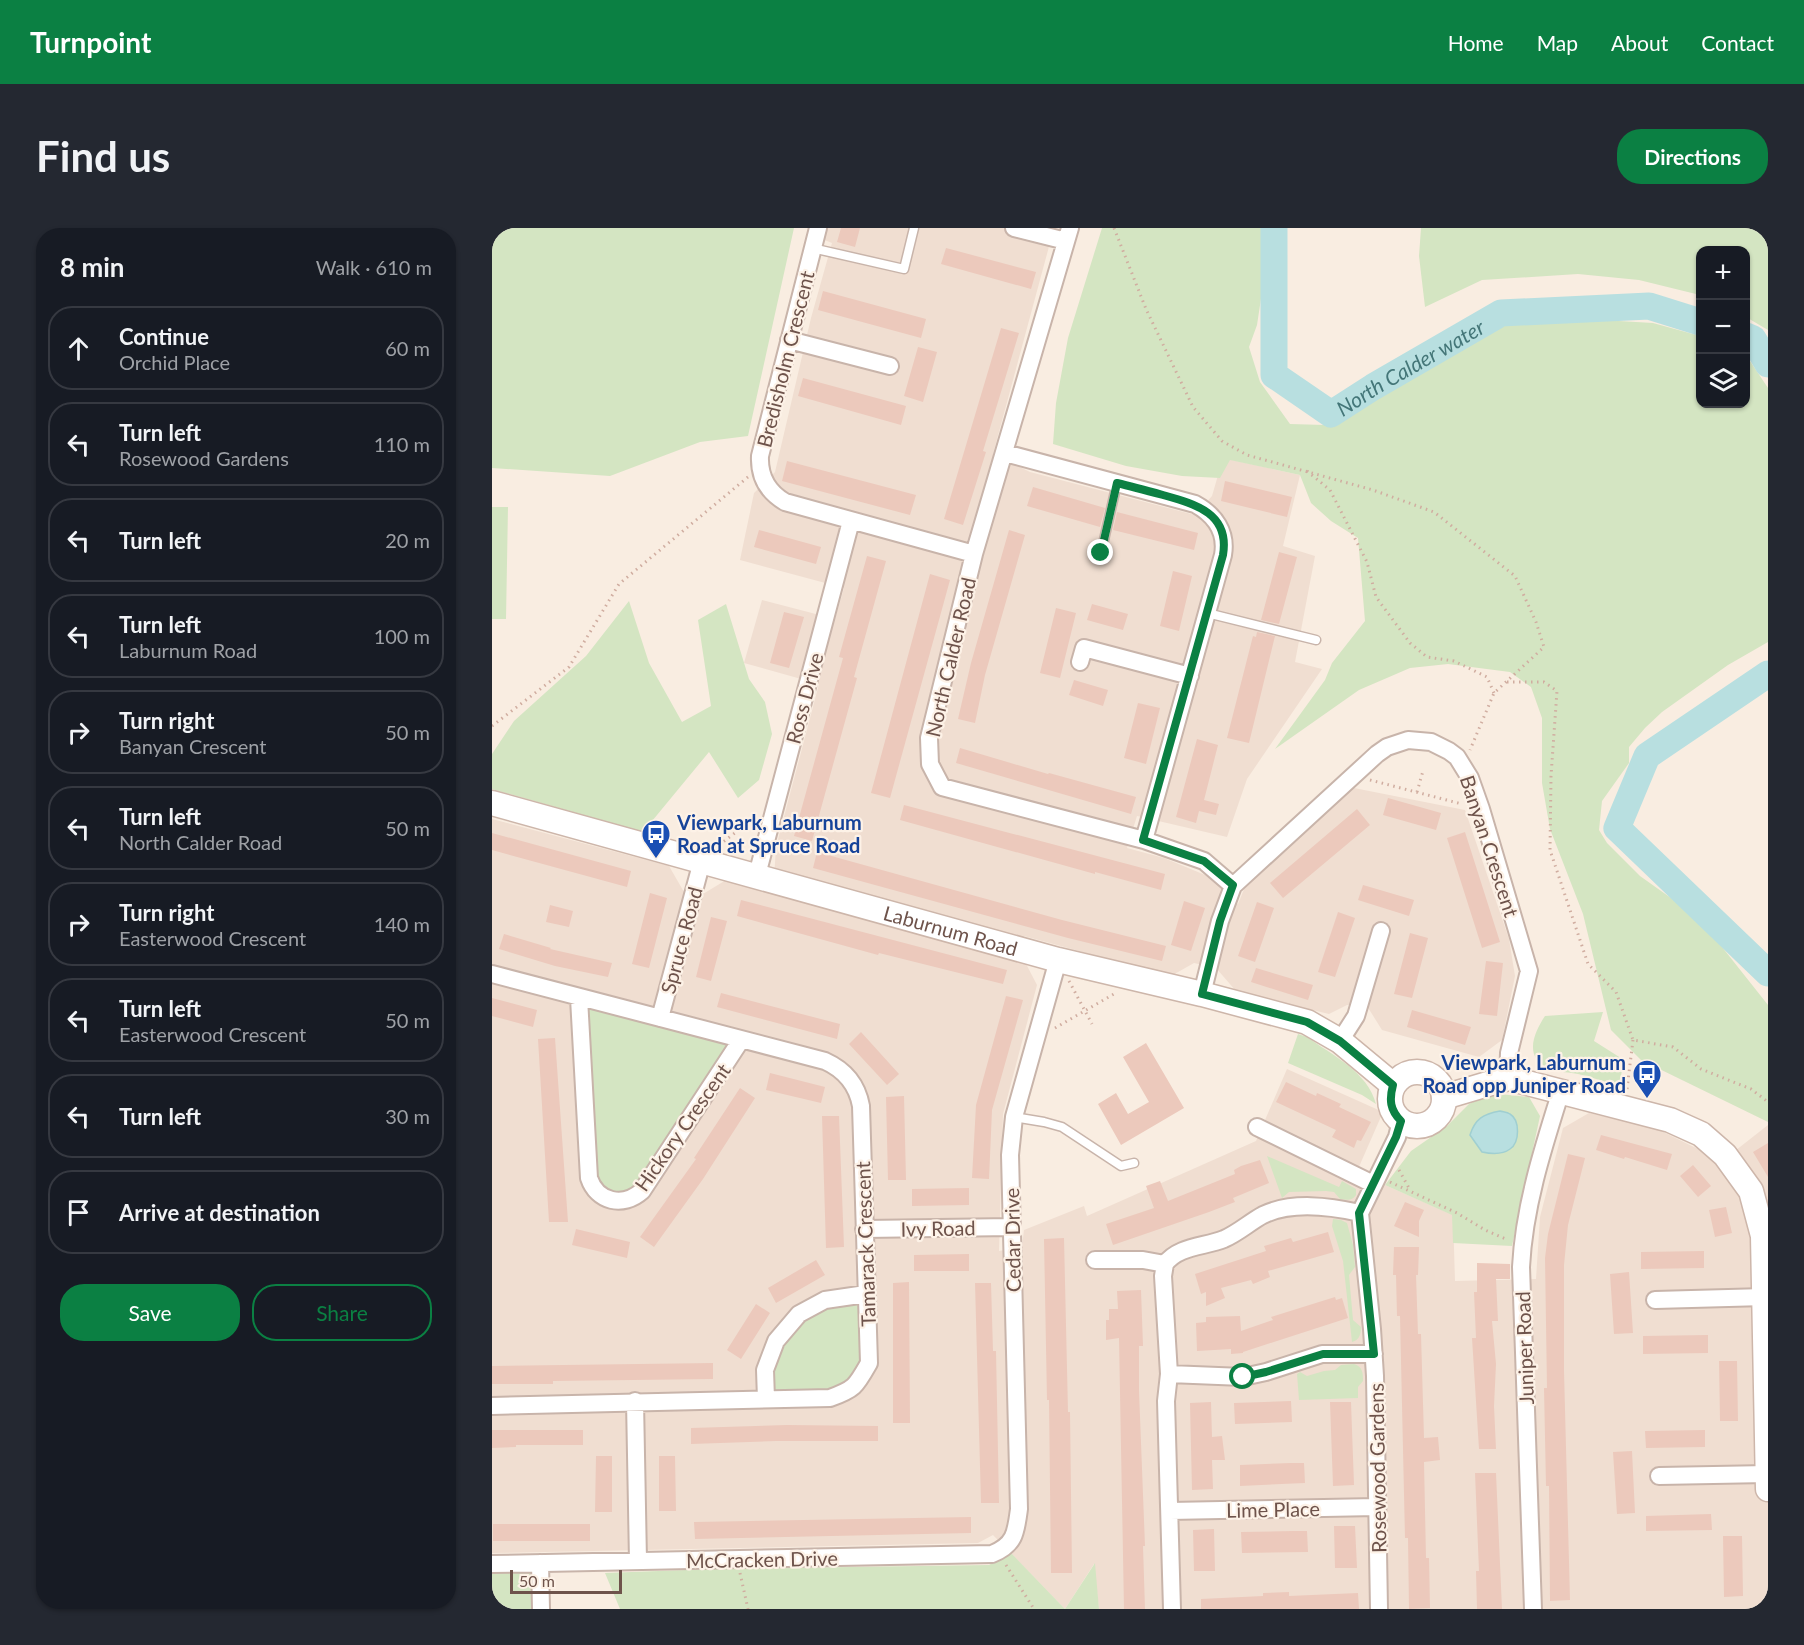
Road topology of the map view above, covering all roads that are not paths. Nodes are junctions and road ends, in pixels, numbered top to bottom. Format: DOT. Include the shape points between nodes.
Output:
graph roads {
  1 [pos="818,228"];
  2 [pos="914,228"];
  3 [pos="1014,228"];
  4 [pos="1068,235"];
  5 [pos="812,248"];
  6 [pos="789,340"];
  7 [pos="890,366"];
  8 [pos="1005,453"];
  9 [pos="1117,483"];
  10 [pos="851,521"];
  11 [pos="1101,553"];
  12 [pos="974,554"];
  13 [pos="1208,613"];
  14 [pos="1316,640"];
  15 [pos="1080,662"];
  16 [pos="1190,676"];
  17 [pos="492,804"];
  18 [pos="1143,840"];
  19 [pos="702,861"];
  20 [pos="757,875"];
  21 [pos="1233,885"];
  22 [pos="1381,931"];
  23 [pos="1058,960"];
  24 [pos="492,974"];
  25 [pos="1202,994"];
  26 [pos="579,998"];
  27 [pos="660,1018"];
  28 [pos="741,1040"];
  29 [pos="1340,1041"];
  30 [pos="1508,1078"];
  31 [pos="1393,1085"];
  32 [pos="1561,1091"];
  33 [pos="1444,1097"];
  34 [pos="1014,1117"];
  35 [pos="1401,1121"];
  36 [pos="1257,1127"];
  37 [pos="1134,1163"];
  38 [pos="1375,1180"];
  39 [pos="1359,1213"];
  40 [pos="1012,1227"];
  41 [pos="864,1229"];
  42 [pos="1095,1260"];
  43 [pos="1165,1264"];
  44 [pos="866,1294"];
  45 [pos="1765,1298"];
  46 [pos="1655,1300"];
  47 [pos="1374,1354"];
  48 [pos="1169,1374"];
  49 [pos="766,1399"];
  50 [pos="635,1401"];
  51 [pos="492,1406"];
  52 [pos="1768,1474"];
  53 [pos="1659,1476"];
  54 [pos="1768,1488"];
  55 [pos="1377,1507"];
  56 [pos="1170,1511"];
  57 [pos="1000,1551"];
  58 [pos="638,1561"];
  59 [pos="540,1563"];
  60 [pos="492,1564"];
  61 [pos="541,1609"];
  62 [pos="1172,1609"];
  63 [pos="1379,1609"];
  64 [pos="1533,1609"];
  1 -- 5 [label="street, Bredisholm Crescent"];
  2 -- 5 [label="lane" via="904,269"];
  3 -- 4 [label="street"];
  4 -- 8 [label="street, North Calder Road"];
  5 -- 6 [label="street, Bredisholm Crescent"];
  6 -- 7 [label="street"];
  6 -- 10 [label="street, Bredisholm Crescent" via="760,469 768,488 785,502"];
  8 -- 9 [label="street"];
  8 -- 12 [label="street, North Calder Road"];
  9 -- 11 [label="lane"];
  9 -- 13 [label="street" via="1195,504 1217,522 1225,545"];
  10 -- 12 [label="street, Bredisholm Crescent"];
  10 -- 20 [label="street, Ross Drive"];
  12 -- 18 [label="street, North Calder Road" via="928,738 930,764 942,787"];
  13 -- 14 [label="lane"];
  13 -- 16 [label="street"];
  15 -- 16 [label="street" via="1084,648"];
  16 -- 18 [label="street"];
  17 -- 19 [label="street, Laburnum Road"];
  18 -- 21 [label="street, North Calder Road" via="1204,861"];
  19 -- 20 [label="street, Laburnum Road"];
  19 -- 27 [label="street, Spruce Road"];
  20 -- 23 [label="street, Laburnum Road"];
  21 -- 25 [label="street, Banyan Crescent"];
  21 -- 30 [label="street, Banyan Crescent" via="1387,747 1420,740 1449,751 1463,765 1481,809 1529,971 1509,1053"];
  22 -- 29 [label="street" via="1356,1016"];
  23 -- 25 [label="street, Laburnum Road"];
  23 -- 34 [label="street, Cedar Drive"];
  24 -- 26 [label="street, Tamarack Crescent"];
  25 -- 29 [label="street, Laburnum Road" via="1307,1022"];
  26 -- 27 [label="street, Tamarack Crescent"];
  26 -- 28 [label="street, Hickory Crescent" via="589,1178 598,1193 610,1200 630,1199 642,1191"];
  27 -- 28 [label="street, Tamarack Crescent"];
  28 -- 41 [label="street, Tamarack Crescent" via="825,1061 852,1082 861,1106"];
  29 -- 31 [label="street, Laburnum Road"];
  30 -- 32 [label="street"];
  30 -- 33 [label="street"];
  31 -- 33 [label="street" via="1401,1076 1427,1074"];
  31 -- 35 [label="street" via="1391,1107"];
  32 -- 45 [label="street" via="1670,1120 1701,1134 1725,1155 1751,1191 1763,1236"];
  32 -- 64 [label="street, Juniper Road" via="1542,1152 1522,1245"];
  33 -- 35 [label="street" via="1441,1112 1427,1125"];
  34 -- 37 [label="lane" via="1062,1128 1121,1166"];
  34 -- 40 [label="street, Cedar Drive" via="1010,1155"];
  35 -- 38 [label="street"];
  36 -- 38 [label="street"];
  38 -- 39 [label="street"];
  39 -- 43 [label="street" via="1313,1206 1275,1210 1224,1239 1175,1254"];
  39 -- 47 [label="street, Rosewood Gardens"];
  40 -- 41 [label="street, Ivy Road"];
  40 -- 57 [label="street, Cedar Drive" via="1019,1509 1011,1542"];
  41 -- 44 [label="street, Tamarack Crescent"];
  42 -- 43 [label="street"];
  43 -- 48 [label="street"];
  44 -- 49 [label="street" via="825,1300 799,1314 776,1341 765,1370"];
  44 -- 49 [label="street, Tamarack Crescent" via="869,1363 851,1391 830,1398"];
  45 -- 46 [label="street"];
  45 -- 52 [label="street"];
  47 -- 48 [label="street" via="1323,1354 1243,1377"];
  47 -- 55 [label="street, Rosewood Gardens"];
  48 -- 56 [label="street" via="1166,1401"];
  49 -- 50 [label="street, Tamarack Crescent"];
  50 -- 51 [label="street, Tamarack Crescent"];
  50 -- 58 [label="street"];
  52 -- 53 [label="street"];
  52 -- 54 [label="street"];
  55 -- 56 [label="street, Lime Place"];
  55 -- 63 [label="street, Rosewood Gardens"];
  56 -- 62 [label="street"];
  57 -- 58 [label="street, McCracken Drive"];
  58 -- 59 [label="street, McCracken Drive"];
  59 -- 60 [label="street, McCracken Drive"];
  59 -- 61 [label="street"];
}
